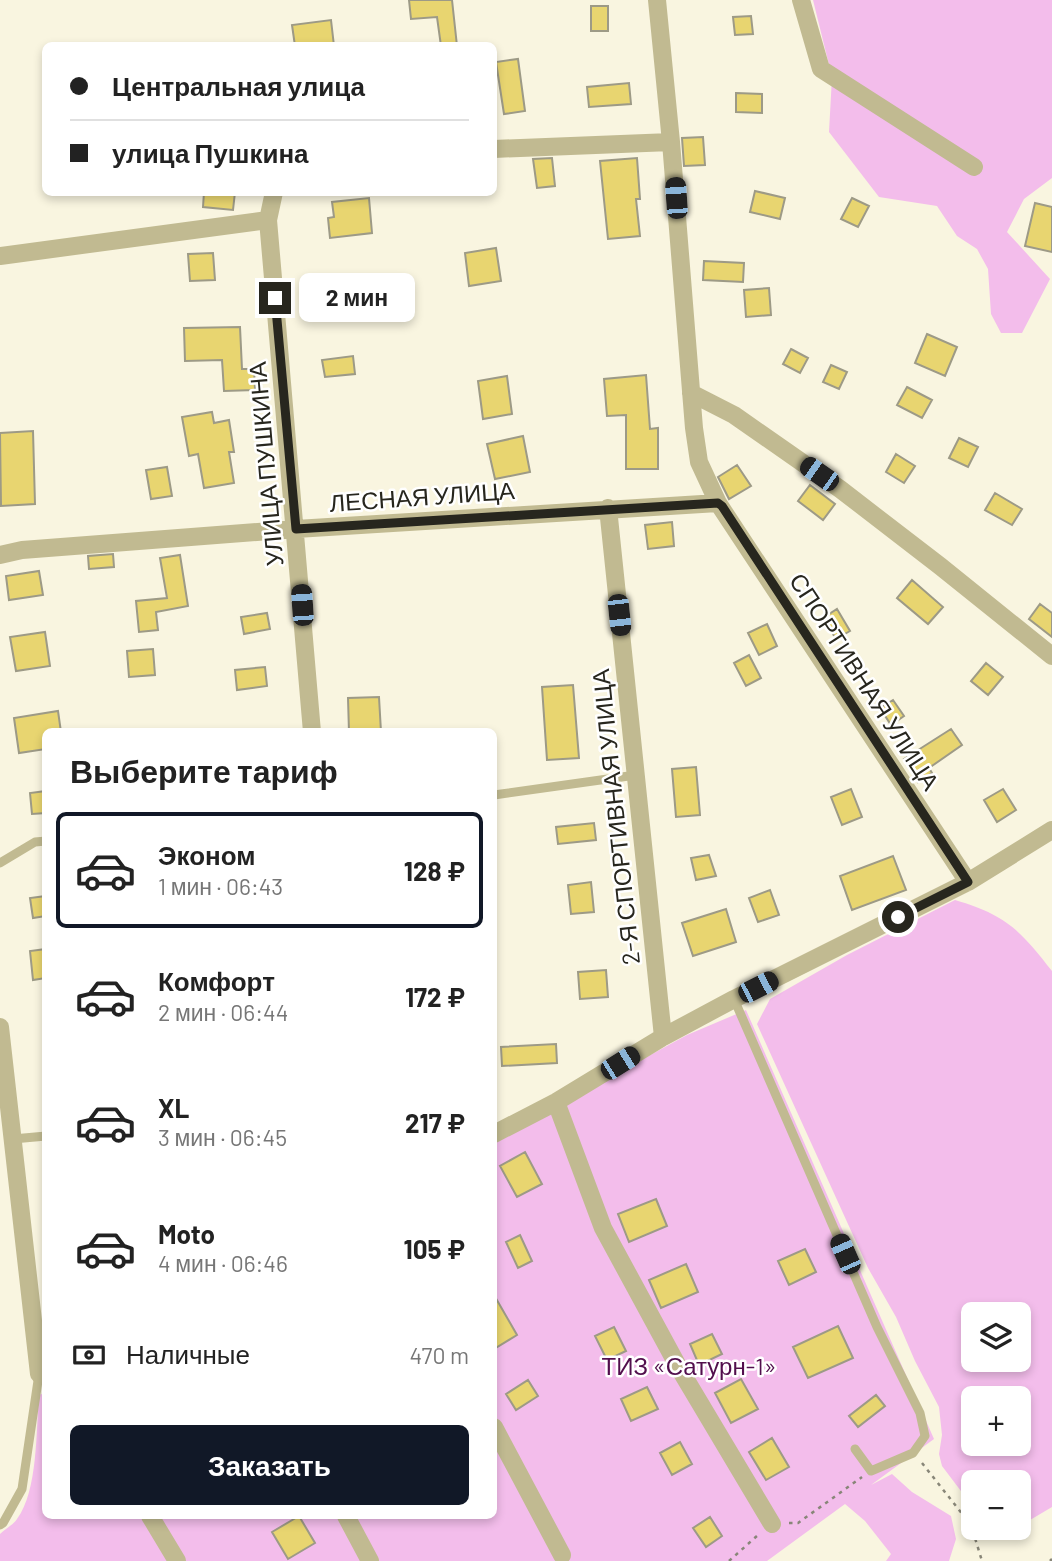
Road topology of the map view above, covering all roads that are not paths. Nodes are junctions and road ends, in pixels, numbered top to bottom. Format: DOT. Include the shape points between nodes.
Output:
graph roads {
  1 [pos="657,0"];
  2 [pos="801,0"];
  3 [pos="671,142"];
  4 [pos="497,149"];
  5 [pos="974,167"];
  6 [pos="273,196"];
  7 [pos="268,220"];
  8 [pos="0,256"];
  9 [pos="691,393"];
  10 [pos="720,505"];
  11 [pos="608,508"];
  12 [pos="296,529"];
  13 [pos="0,555"];
  14 [pos="1052,656"];
  15 [pos="312,728"];
  16 [pos="636,775"];
  17 [pos="497,795"];
  18 [pos="1052,830"];
  19 [pos="42,841"];
  20 [pos="0,863"];
  21 [pos="968,882"];
  22 [pos="734,999"];
  23 [pos="0,1027"];
  24 [pos="663,1037"];
  25 [pos="556,1102"];
  26 [pos="497,1132"];
  27 [pos="42,1136"];
  28 [pos="12,1139"];
  29 [pos="42,1373"];
  30 [pos="497,1433"];
  31 [pos="855,1449"];
  32 [pos="152,1519"];
  33 [pos="348,1519"];
  34 [pos="772,1524"];
  35 [pos="0,1525"];
  36 [pos="562,1555"];
  37 [pos="177,1561"];
  38 [pos="370,1561"];
  1 -- 3 [label="street, СПОРТИВНАЯ УЛИЦА"];
  2 -- 5 [label="street" via="821,69"];
  3 -- 4 [label="street"];
  3 -- 9 [label="street, СПОРТИВНАЯ УЛИЦА"];
  6 -- 7 [label="street, УЛИЦА ПУШКИНА"];
  7 -- 8 [label="street"];
  7 -- 12 [label="street, УЛИЦА ПУШКИНА"];
  9 -- 10 [label="street, СПОРТИВНАЯ УЛИЦА" via="699,462"];
  9 -- 14 [label="street" via="734,415 840,489"];
  10 -- 11 [label="street, ЛЕСНАЯ УЛИЦА"];
  10 -- 21 [label="street, СПОРТИВНАЯ УЛИЦА"];
  11 -- 12 [label="street, ЛЕСНАЯ УЛИЦА"];
  11 -- 16 [label="street, 2-Я СПОРТИВНАЯ УЛИЦА"];
  12 -- 13 [label="street, ЛЕСНАЯ УЛИЦА"];
  12 -- 15 [label="street, УЛИЦА ПУШКИНА"];
  16 -- 17 [label="lane"];
  16 -- 24 [label="street, 2-Я СПОРТИВНАЯ УЛИЦА"];
  18 -- 21 [label="street"];
  19 -- 20 [label="lane"];
  21 -- 22 [label="street"];
  22 -- 24 [label="street"];
  22 -- 31 [label="lane" via="877,1327 920,1413 925,1436 913,1453 871,1471"];
  23 -- 28 [label="street"];
  24 -- 25 [label="street"];
  25 -- 26 [label="street"];
  25 -- 34 [label="street" via="603,1228"];
  27 -- 28 [label="lane"];
  28 -- 29 [label="street"];
  29 -- 35 [label="lane" via="22,1489"];
  30 -- 36 [label="street"];
  32 -- 37 [label="street"];
  33 -- 38 [label="street"];
}
